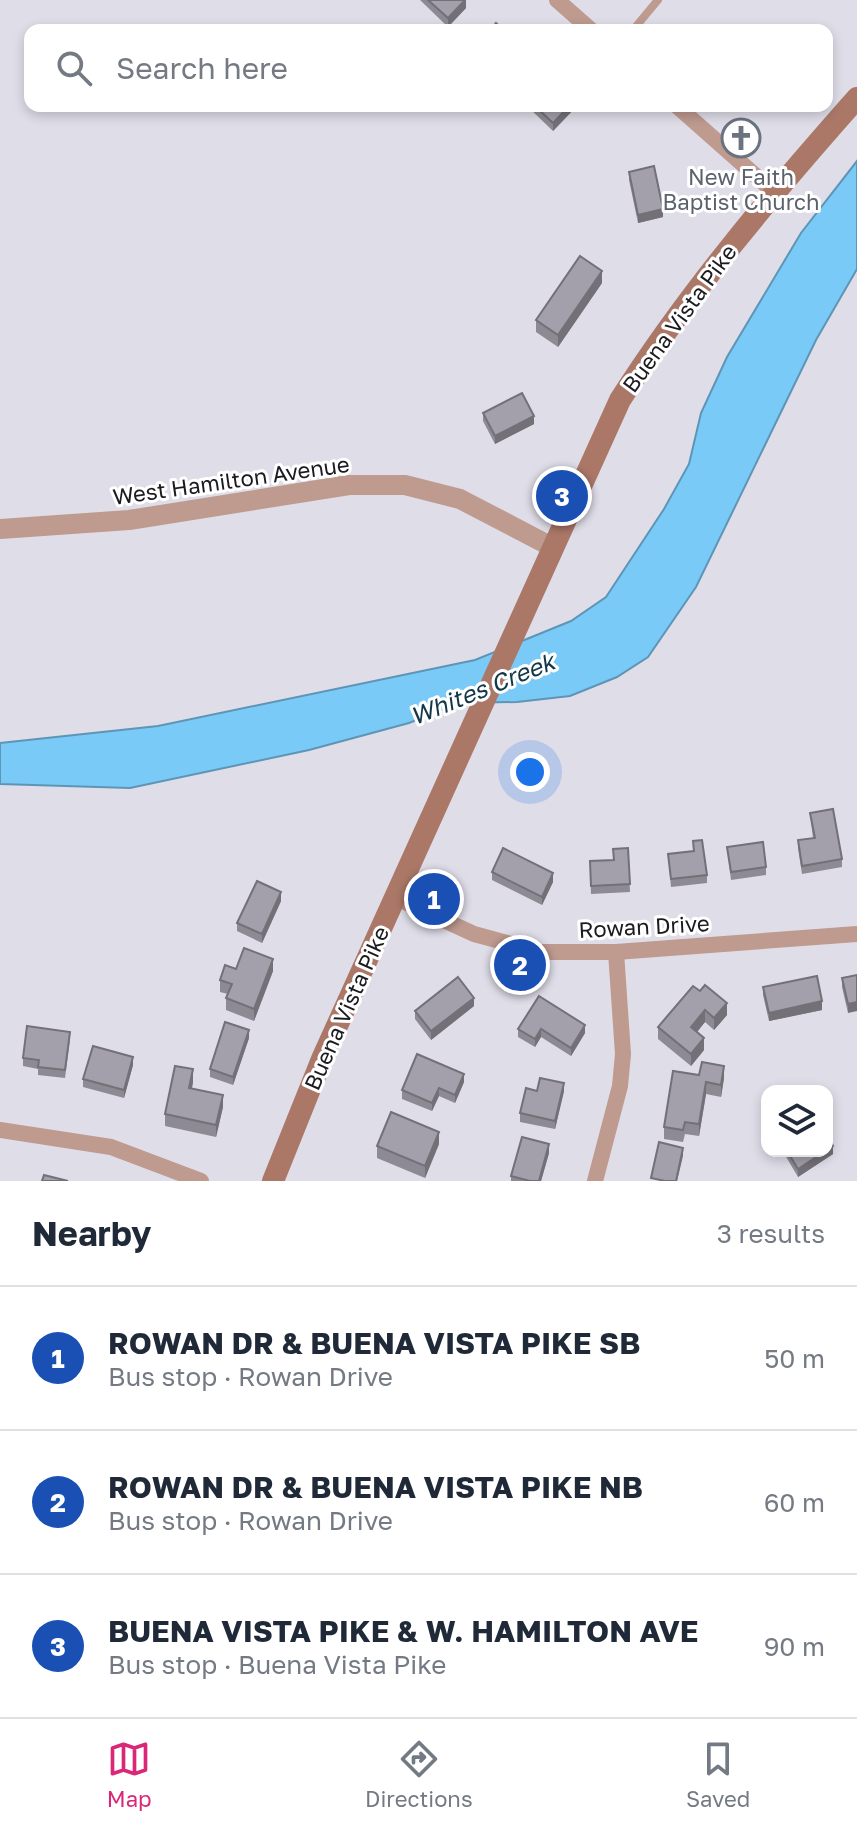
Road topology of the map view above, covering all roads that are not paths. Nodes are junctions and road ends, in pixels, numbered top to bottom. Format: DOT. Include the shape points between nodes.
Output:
graph roads {
  1 [pos="557,0"];
  2 [pos="658,0"];
  3 [pos="584,24"];
  4 [pos="638,24"];
  5 [pos="857,98"];
  6 [pos="684,112"];
  7 [pos="774,192"];
  8 [pos="0,529"];
  9 [pos="552,547"];
  10 [pos="396,898"];
  11 [pos="857,934"];
  12 [pos="616,952"];
  13 [pos="0,1130"];
  14 [pos="201,1181"];
  15 [pos="273,1181"];
  16 [pos="595,1181"];
  1 -- 3 [label="street"];
  2 -- 4 [label="lane"];
  5 -- 7 [label="main road, Buena Vista Pike"];
  6 -- 7 [label="street"];
  7 -- 9 [label="main road, Buena Vista Pike" via="656,344 620,400"];
  8 -- 9 [label="street, West Hamilton Avenue" via="129,520 349,485 405,485 460,499"];
  9 -- 10 [label="main road, Buena Vista Pike"];
  10 -- 12 [label="street, Rowan Drive" via="474,934 540,952"];
  10 -- 15 [label="main road, Buena Vista Pike"];
  11 -- 12 [label="street, Rowan Drive"];
  12 -- 16 [label="street" via="623,1054"];
  13 -- 14 [label="street" via="111,1147"];
}
